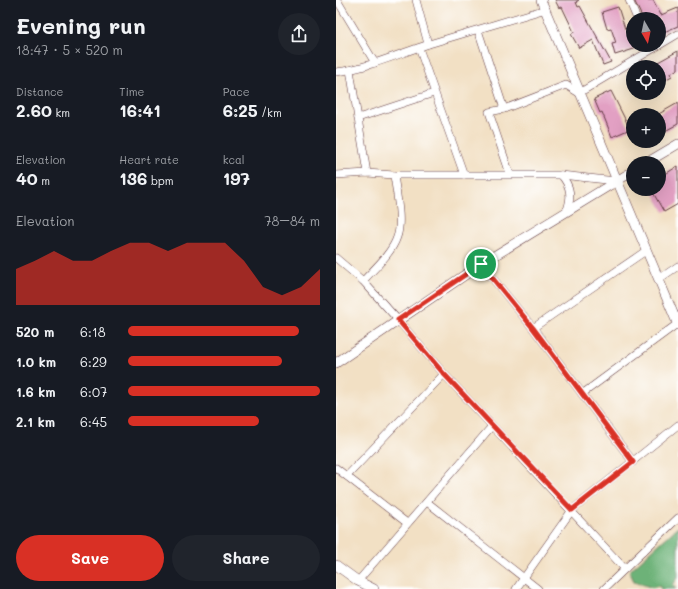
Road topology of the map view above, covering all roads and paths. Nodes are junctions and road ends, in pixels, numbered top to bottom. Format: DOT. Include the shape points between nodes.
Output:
graph roads {
  1 [pos="337,0"];
  2 [pos="416,0"];
  3 [pos="541,0"];
  4 [pos="629,0"];
  5 [pos="546,9"];
  6 [pos="634,12"];
  7 [pos="478,30"];
  8 [pos="678,34"];
  9 [pos="666,40"];
  10 [pos="428,44"];
  11 [pos="419,48"];
  12 [pos="643,52"];
  13 [pos="375,63"];
  14 [pos="350,70"];
  15 [pos="336,72"];
  16 [pos="434,93"];
  17 [pos="579,93"];
  18 [pos="504,109"];
  19 [pos="358,118"];
  20 [pos="678,144"];
  21 [pos="658,156"];
  22 [pos="367,173"];
  23 [pos="510,174"];
  24 [pos="336,175"];
  25 [pos="394,175"];
  26 [pos="464,175"];
  27 [pos="561,175"];
  28 [pos="626,175"];
  29 [pos="616,181"];
  30 [pos="566,212"];
  31 [pos="647,250"];
  32 [pos="336,258"];
  33 [pos="481,264"];
  34 [pos="678,266"];
  35 [pos="660,279"];
  36 [pos="363,281"];
  37 [pos="398,320"];
  38 [pos="678,324"];
  39 [pos="533,328"];
  40 [pos="336,363"];
  41 [pos="444,374"];
  42 [pos="582,394"];
  43 [pos="678,425"];
  44 [pos="492,426"];
  45 [pos="633,462"];
  46 [pos="336,468"];
  47 [pos="347,476"];
  48 [pos="427,502"];
  49 [pos="572,510"];
  50 [pos="678,518"];
  51 [pos="407,523"];
  52 [pos="337,567"];
  53 [pos="625,569"];
  54 [pos="524,578"];
  55 [pos="358,581"];
  56 [pos="374,589"];
  57 [pos="516,589"];
  58 [pos="538,589"];
  59 [pos="604,589"];
  1 -- 13 [label="street"];
  2 -- 10 [label="street"];
  3 -- 5 [label="street"];
  4 -- 6 [label="street"];
  5 -- 7 [label="street"];
  5 -- 17 [label="street"];
  7 -- 10 [label="street"];
  7 -- 18 [label="street"];
  8 -- 9 [label="street"];
  10 -- 11 [label="street"];
  11 -- 13 [label="street"];
  11 -- 16 [label="street"];
  12 -- 17 [label="street"];
  13 -- 14 [label="street"];
  14 -- 15 [label="street"];
  14 -- 19 [label="street"];
  16 -- 19 [label="street"];
  16 -- 26 [label="street"];
  17 -- 18 [label="street" via="566,85"];
  17 -- 29 [label="street"];
  18 -- 23 [label="street" via="489,112"];
  19 -- 22 [label="street"];
  20 -- 21 [label="street"];
  22 -- 24 [label="street"];
  22 -- 25 [label="street"];
  23 -- 26 [label="street"];
  23 -- 27 [label="street"];
  25 -- 26 [label="street"];
  25 -- 36 [label="street" via="399,229 397,239"];
  27 -- 29 [label="street"];
  27 -- 30 [label="street" via="570,191"];
  28 -- 29 [label="street"];
  29 -- 30 [label="street"];
  29 -- 31 [label="street"];
  30 -- 33 [label="street"];
  31 -- 35 [label="street"];
  31 -- 39 [label="street"];
  32 -- 36 [label="street"];
  33 -- 37 [label="street"];
  33 -- 39 [label="street"];
  34 -- 35 [label="street"];
  35 -- 38 [label="street"];
  36 -- 37 [label="street"];
  37 -- 40 [label="street"];
  37 -- 41 [label="street"];
  38 -- 42 [label="street"];
  39 -- 42 [label="street"];
  41 -- 44 [label="street"];
  41 -- 47 [label="street"];
  42 -- 45 [label="street"];
  43 -- 45 [label="street"];
  44 -- 48 [label="street"];
  44 -- 49 [label="street"];
  45 -- 49 [label="street"];
  46 -- 47 [label="street"];
  47 -- 51 [label="street"];
  48 -- 51 [label="street"];
  48 -- 54 [label="street"];
  49 -- 53 [label="street"];
  49 -- 54 [label="street"];
  50 -- 53 [label="street"];
  51 -- 55 [label="street"];
  52 -- 55 [label="street"];
  53 -- 59 [label="street"];
  54 -- 57 [label="street"];
  54 -- 58 [label="street"];
  55 -- 56 [label="street"];
}
